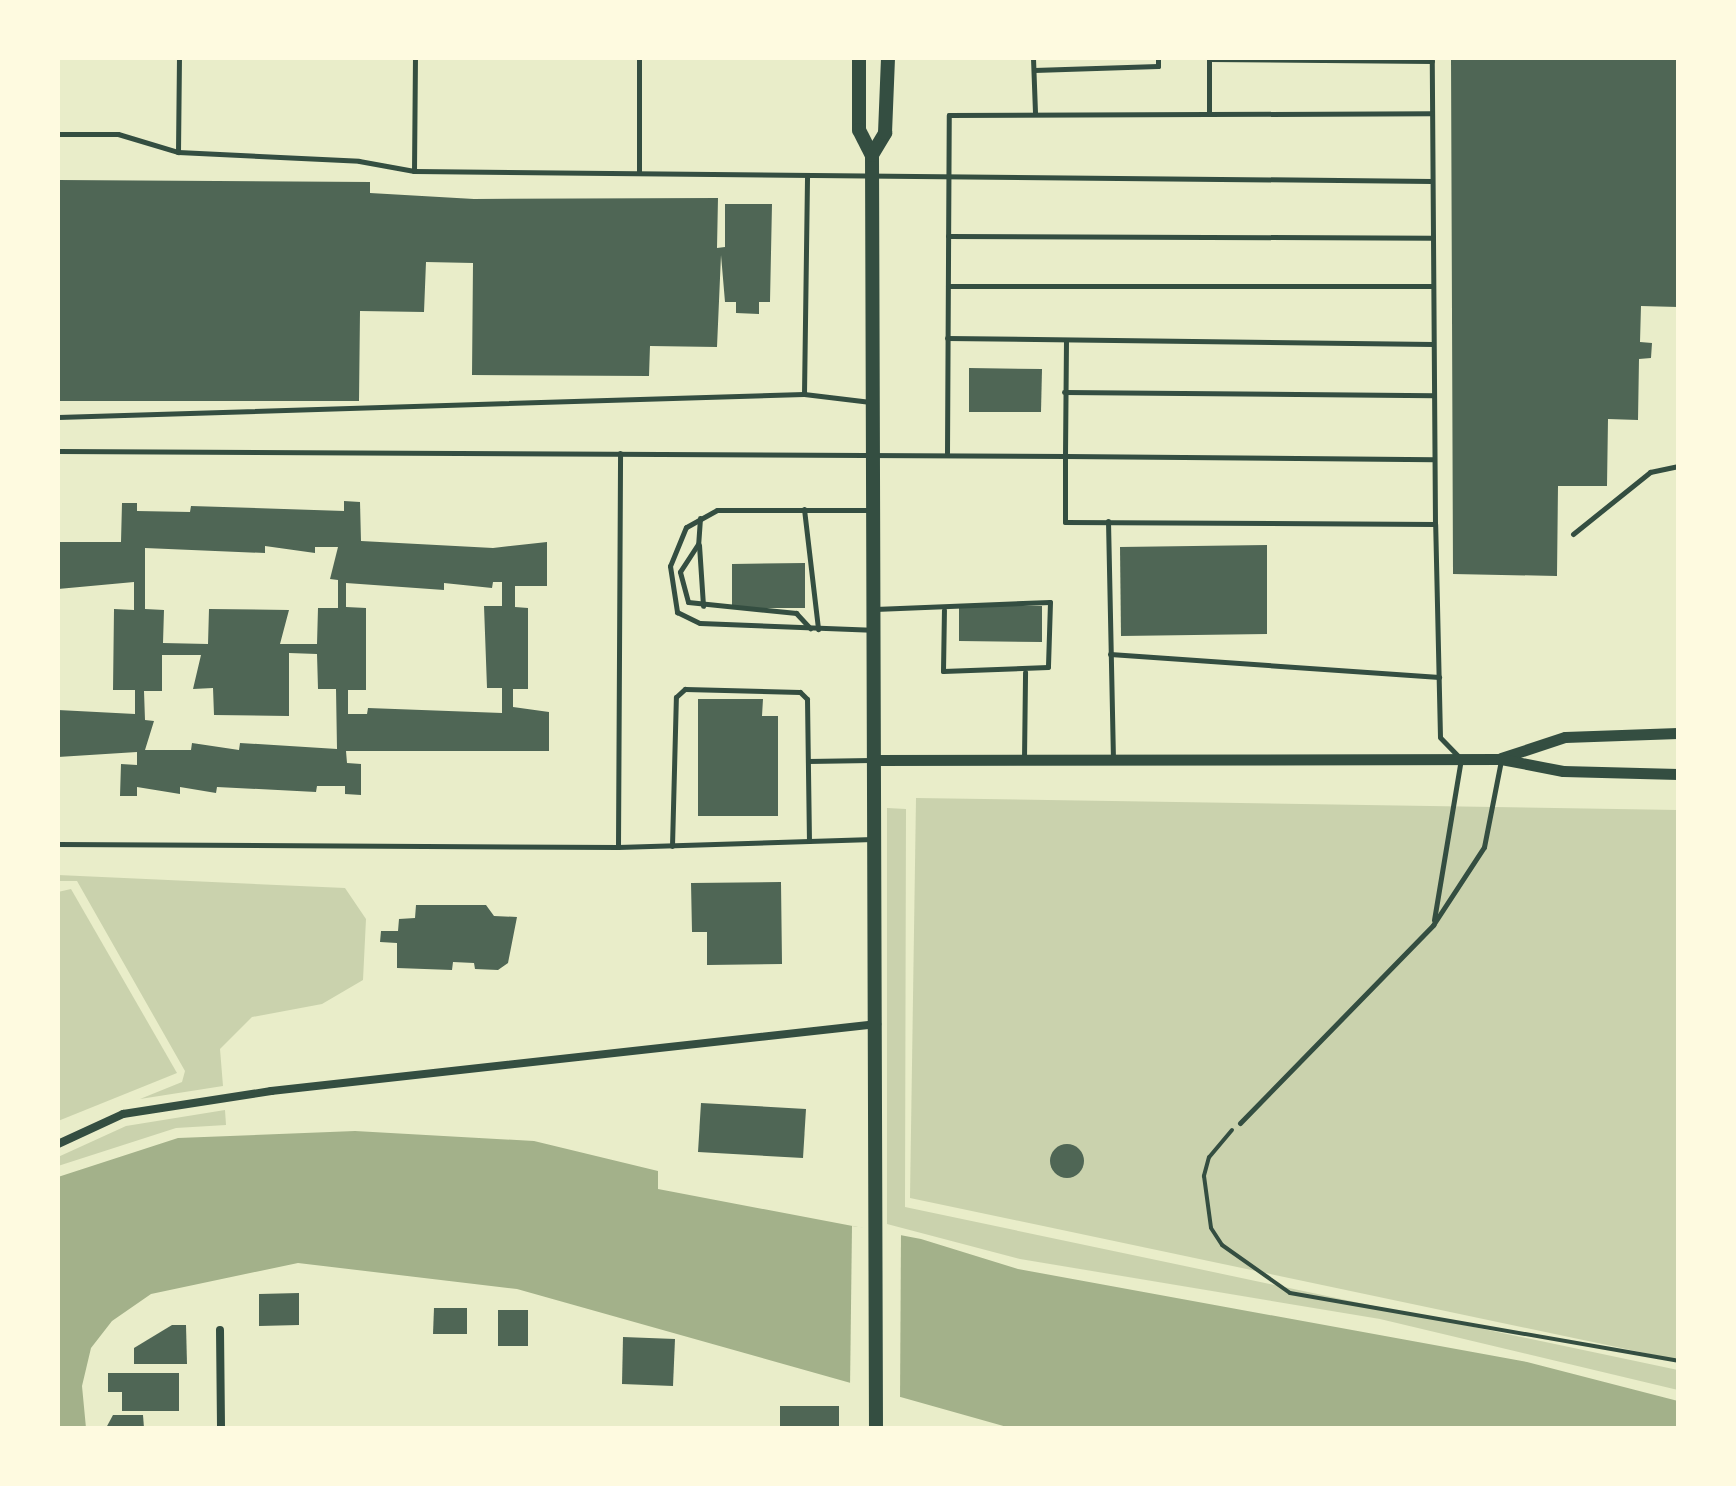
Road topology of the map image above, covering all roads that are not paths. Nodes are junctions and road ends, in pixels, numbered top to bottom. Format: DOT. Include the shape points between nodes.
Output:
graph roads {
  1 [pos="179,58"];
  2 [pos="415,58"];
  3 [pos="639,58"];
  4 [pos="859,58"];
  5 [pos="888,58"];
  6 [pos="1033,58"];
  7 [pos="1158,58"];
  8 [pos="1209,59"];
  9 [pos="1432,59"];
  10 [pos="1034,70"];
  11 [pos="1035,113"];
  12 [pos="1209,113"];
  13 [pos="1432,113"];
  14 [pos="58,134"];
  15 [pos="178,152"];
  16 [pos="872,155"];
  17 [pos="414,171"];
  18 [pos="639,173"];
  19 [pos="807,175"];
  20 [pos="872,175"];
  21 [pos="949,179"];
  22 [pos="1432,181"];
  23 [pos="948,236"];
  24 [pos="1433,238"];
  25 [pos="948,286"];
  26 [pos="1433,286"];
  27 [pos="947,338"];
  28 [pos="1066,340"];
  29 [pos="1433,344"];
  30 [pos="1064,392"];
  31 [pos="804,394"];
  32 [pos="1434,395"];
  33 [pos="875,402"];
  34 [pos="58,417"];
  35 [pos="875,450"];
  36 [pos="58,451"];
  37 [pos="620,453"];
  38 [pos="947,453"];
  39 [pos="1065,456"];
  40 [pos="1434,459"];
  41 [pos="1678,466"];
  42 [pos="804,509"];
  43 [pos="875,510"];
  44 [pos="700,517"];
  45 [pos="1108,521"];
  46 [pos="1435,524"];
  47 [pos="1573,534"];
  48 [pos="698,544"];
  49 [pos="703,606"];
  50 [pos="874,609"];
  51 [pos="944,610"];
  52 [pos="814,629"];
  53 [pos="873,630"];
  54 [pos="1110,654"];
  55 [pos="1025,672"];
  56 [pos="1439,677"];
  57 [pos="1678,733"];
  58 [pos="1461,759"];
  59 [pos="1501,759"];
  60 [pos="874,760"];
  61 [pos="1024,760"];
  62 [pos="1113,760"];
  63 [pos="808,761"];
  64 [pos="1678,774"];
  65 [pos="874,839"];
  66 [pos="809,841"];
  67 [pos="58,844"];
  68 [pos="672,846"];
  69 [pos="618,847"];
  70 [pos="1433,925"];
  71 [pos="877,1024"];
  72 [pos="1240,1123"];
  73 [pos="58,1144"];
  74 [pos="220,1330"];
  75 [pos="221,1428"];
  76 [pos="876,1428"];
  1 -- 15 [label="lane"];
  2 -- 17 [label="lane"];
  3 -- 18 [label="lane"];
  4 -- 16 [label="main road" via="859,130"];
  5 -- 16 [label="main road" via="885,133"];
  6 -- 10 [label="lane"];
  7 -- 10 [label="lane" via="1158,66"];
  8 -- 9 [label="lane"];
  8 -- 12 [label="lane"];
  9 -- 13 [label="lane"];
  10 -- 11 [label="lane"];
  11 -- 12 [label="lane"];
  11 -- 21 [label="lane" via="949,115"];
  12 -- 13 [label="lane"];
  13 -- 22 [label="lane"];
  14 -- 15 [label="lane" via="118,134"];
  15 -- 17 [label="lane" via="359,161"];
  16 -- 20 [label="main road"];
  17 -- 18 [label="lane"];
  18 -- 19 [label="lane"];
  19 -- 20 [label="lane"];
  19 -- 31 [label="lane"];
  20 -- 21 [label="lane"];
  20 -- 33 [label="main road"];
  21 -- 22 [label="lane"];
  21 -- 23 [label="lane"];
  22 -- 24 [label="lane"];
  23 -- 24 [label="lane"];
  23 -- 25 [label="lane"];
  24 -- 26 [label="lane"];
  25 -- 26 [label="lane"];
  25 -- 27 [label="lane"];
  26 -- 29 [label="lane"];
  27 -- 28 [label="lane"];
  27 -- 38 [label="lane"];
  28 -- 29 [label="lane"];
  28 -- 30 [label="lane"];
  29 -- 32 [label="lane"];
  30 -- 32 [label="lane"];
  30 -- 39 [label="lane"];
  31 -- 33 [label="lane"];
  31 -- 34 [label="lane"];
  32 -- 40 [label="lane"];
  33 -- 35 [label="main road"];
  35 -- 37 [label="lane"];
  35 -- 38 [label="lane"];
  35 -- 43 [label="main road"];
  36 -- 37 [label="lane"];
  37 -- 69 [label="lane"];
  38 -- 39 [label="lane"];
  39 -- 40 [label="lane"];
  39 -- 45 [label="lane" via="1065,522"];
  40 -- 46 [label="lane"];
  41 -- 47 [label="lane" via="1650,472"];
  42 -- 43 [label="lane"];
  42 -- 44 [label="lane" via="731,508"];
  42 -- 52 [label="lane"];
  43 -- 50 [label="main road"];
  44 -- 48 [label="lane"];
  44 -- 52 [label="lane" via="686,527 670,566 677,612 739,628"];
  45 -- 46 [label="lane"];
  45 -- 54 [label="lane"];
  46 -- 56 [label="lane"];
  48 -- 49 [label="lane"];
  48 -- 49 [label="lane" via="679,586 688,602"];
  49 -- 52 [label="lane" via="796,613"];
  50 -- 51 [label="lane"];
  50 -- 53 [label="main road"];
  51 -- 55 [label="lane" via="943,671"];
  51 -- 55 [label="lane" via="959,602 1050,602 1048,667"];
  52 -- 53 [label="lane"];
  53 -- 60 [label="main road"];
  54 -- 56 [label="lane"];
  54 -- 62 [label="lane"];
  55 -- 61 [label="lane"];
  56 -- 58 [label="lane" via="1440,737"];
  57 -- 59 [label="street" via="1565,737"];
  58 -- 59 [label="street"];
  58 -- 62 [label="street"];
  58 -- 70 [label="lane"];
  59 -- 64 [label="street" via="1563,771"];
  59 -- 70 [label="lane" via="1484,847"];
  60 -- 61 [label="street"];
  60 -- 63 [label="lane"];
  60 -- 65 [label="main road"];
  61 -- 62 [label="street"];
  63 -- 66 [label="lane"];
  63 -- 68 [label="lane" via="807,699 800,692 685,689 676,697"];
  65 -- 66 [label="lane"];
  65 -- 71 [label="main road"];
  66 -- 68 [label="lane"];
  67 -- 69 [label="lane"];
  68 -- 69 [label="lane"];
  70 -- 72 [label="lane"];
  71 -- 73 [label="street" via="271,1091 123,1114"];
  71 -- 76 [label="main road"];
  74 -- 75 [label="street"];
}
